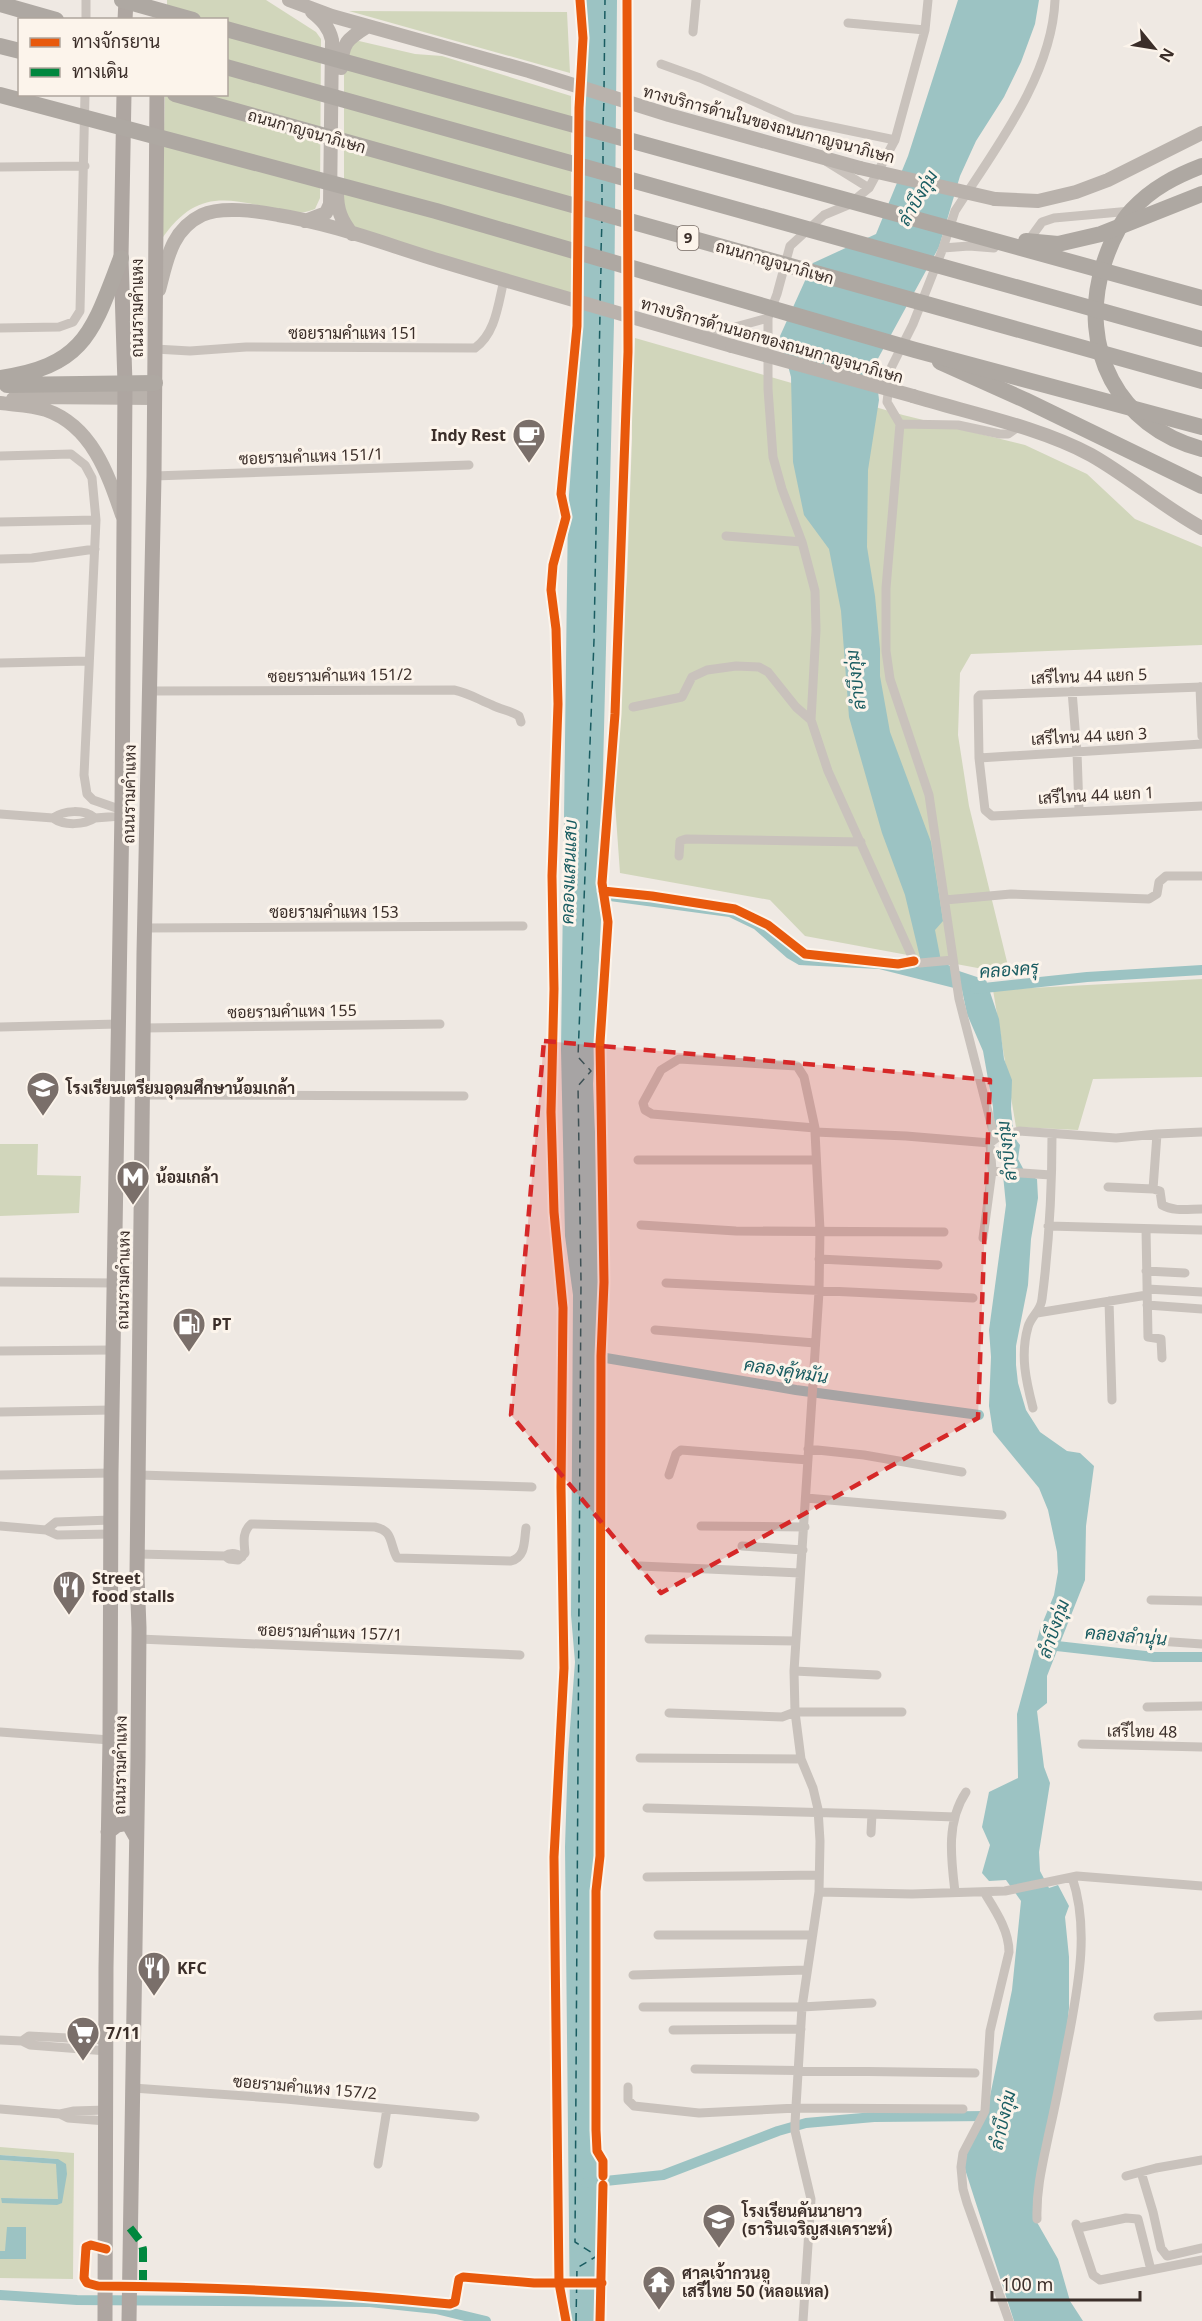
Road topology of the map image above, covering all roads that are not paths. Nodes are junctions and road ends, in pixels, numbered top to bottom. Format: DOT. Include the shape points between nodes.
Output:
graph roads {
  1 [pos="86,0"];
  2 [pos="124,0"];
  3 [pos="158,0"];
  4 [pos="290,0"];
  5 [pos="696,0"];
  6 [pos="928,0"];
  7 [pos="1055,0"];
  8 [pos="0,4"];
  9 [pos="306,8"];
  10 [pos="49,18"];
  11 [pos="86,18"];
  12 [pos="125,18"];
  13 [pos="158,18"];
  14 [pos="186,18"];
  15 [pos="848,23"];
  16 [pos="368,26"];
  17 [pos="228,30"];
  18 [pos="925,30"];
  19 [pos="693,32"];
  20 [pos="0,46"];
  21 [pos="18,50"];
  22 [pos="661,64"];
  23 [pos="228,68"];
  24 [pos="0,95"];
  25 [pos="85,96"];
  26 [pos="124,96"];
  27 [pos="157,96"];
  28 [pos="182,96"];
  29 [pos="1202,133"];
  30 [pos="895,140"];
  31 [pos="814,155"];
  32 [pos="85,166"];
  33 [pos="1202,166"];
  34 [pos="0,167"];
  35 [pos="869,188"];
  36 [pos="1202,194"];
  37 [pos="1131,211"];
  38 [pos="305,221"];
  39 [pos="960,231"];
  40 [pos="351,234"];
  41 [pos="943,248"];
  42 [pos="122,258"];
  43 [pos="504,280"];
  44 [pos="1202,298"];
  45 [pos="156,301"];
  46 [pos="768,318"];
  47 [pos="0,328"];
  48 [pos="699,336"];
  49 [pos="1202,339"];
  50 [pos="155,349"];
  51 [pos="915,350"];
  52 [pos="0,378"];
  53 [pos="1202,381"];
  54 [pos="0,385"];
  55 [pos="125,391"];
  56 [pos="155,391"];
  57 [pos="0,402"];
  58 [pos="900,424"];
  59 [pos="1018,427"];
  60 [pos="1202,427"];
  61 [pos="1202,449"];
  62 [pos="0,456"];
  63 [pos="469,465"];
  64 [pos="154,476"];
  65 [pos="1202,486"];
  66 [pos="123,517"];
  67 [pos="96,520"];
  68 [pos="0,522"];
  69 [pos="1202,528"];
  70 [pos="726,536"];
  71 [pos="802,542"];
  72 [pos="95,549"];
  73 [pos="0,559"];
  74 [pos="88,661"];
  75 [pos="0,663"];
  76 [pos="1201,687"];
  77 [pos="148,691"];
  78 [pos="1072,691"];
  79 [pos="633,707"];
  80 [pos="811,720"];
  81 [pos="521,722"];
  82 [pos="1202,736"];
  83 [pos="1202,744"];
  84 [pos="1077,752"];
  85 [pos="979,758"];
  86 [pos="1202,806"];
  87 [pos="1079,810"];
  88 [pos="122,813"];
  89 [pos="0,814"];
  90 [pos="861,842"];
  91 [pos="679,856"];
  92 [pos="1202,876"];
  93 [pos="945,900"];
  94 [pos="523,927"];
  95 [pos="144,928"];
  96 [pos="951,961"];
  97 [pos="118,1024"];
  98 [pos="440,1024"];
  99 [pos="0,1027"];
  100 [pos="143,1028"];
  101 [pos="142,1095"];
  102 [pos="464,1095"];
  103 [pos="815,1130"];
  104 [pos="1202,1132"];
  105 [pos="1157,1134"];
  106 [pos="1052,1135"];
  107 [pos="995,1139"];
  108 [pos="816,1160"];
  109 [pos="638,1161"];
  110 [pos="996,1171"];
  111 [pos="1051,1175"];
  112 [pos="1108,1187"];
  113 [pos="1153,1189"];
  114 [pos="1202,1209"];
  115 [pos="641,1225"];
  116 [pos="1048,1226"];
  117 [pos="1146,1229"];
  118 [pos="820,1230"];
  119 [pos="1201,1230"];
  120 [pos="944,1232"];
  121 [pos="983,1238"];
  122 [pos="819,1259"];
  123 [pos="938,1265"];
  124 [pos="1146,1271"];
  125 [pos="1185,1273"];
  126 [pos="0,1282"];
  127 [pos="115,1283"];
  128 [pos="666,1283"];
  129 [pos="819,1292"];
  130 [pos="1202,1292"];
  131 [pos="1147,1296"];
  132 [pos="973,1298"];
  133 [pos="1109,1301"];
  134 [pos="1202,1309"];
  135 [pos="1037,1313"];
  136 [pos="655,1330"];
  137 [pos="815,1342"];
  138 [pos="112,1350"];
  139 [pos="0,1351"];
  140 [pos="1162,1358"];
  141 [pos="1112,1400"];
  142 [pos="1033,1408"];
  143 [pos="112,1410"];
  144 [pos="0,1412"];
  145 [pos="808,1449"];
  146 [pos="808,1460"];
  147 [pos="962,1472"];
  148 [pos="111,1473"];
  149 [pos="0,1475"];
  150 [pos="139,1475"];
  151 [pos="669,1475"];
  152 [pos="532,1487"];
  153 [pos="806,1498"];
  154 [pos="1002,1515"];
  155 [pos="0,1526"];
  156 [pos="701,1526"];
  157 [pos="111,1527"];
  158 [pos="805,1527"];
  159 [pos="526,1528"];
  160 [pos="742,1546"];
  161 [pos="803,1550"];
  162 [pos="137,1554"];
  163 [pos="640,1566"];
  164 [pos="800,1573"];
  165 [pos="1151,1600"];
  166 [pos="1202,1601"];
  167 [pos="1114,1638"];
  168 [pos="139,1639"];
  169 [pos="649,1639"];
  170 [pos="796,1641"];
  171 [pos="1202,1644"];
  172 [pos="520,1655"];
  173 [pos="794,1671"];
  174 [pos="877,1674"];
  175 [pos="1202,1706"];
  176 [pos="1147,1707"];
  177 [pos="795,1712"];
  178 [pos="902,1712"];
  179 [pos="669,1713"];
  180 [pos="0,1732"];
  181 [pos="110,1740"];
  182 [pos="1082,1744"];
  183 [pos="1202,1747"];
  184 [pos="639,1758"];
  185 [pos="801,1759"];
  186 [pos="966,1792"];
  187 [pos="109,1796"];
  188 [pos="137,1798"];
  189 [pos="647,1808"];
  190 [pos="818,1814"];
  191 [pos="872,1814"];
  192 [pos="955,1817"];
  193 [pos="108,1832"];
  194 [pos="871,1833"];
  195 [pos="136,1837"];
  196 [pos="819,1875"];
  197 [pos="646,1876"];
  198 [pos="1071,1878"];
  199 [pos="1202,1886"];
  200 [pos="819,1892"];
  201 [pos="954,1892"];
  202 [pos="984,1892"];
  203 [pos="658,1935"];
  204 [pos="811,1935"];
  205 [pos="807,1970"];
  206 [pos="633,1976"];
  207 [pos="872,2003"];
  208 [pos="643,2007"];
  209 [pos="802,2007"];
  210 [pos="1202,2015"];
  211 [pos="1158,2017"];
  212 [pos="673,2030"];
  213 [pos="801,2030"];
  214 [pos="0,2040"];
  215 [pos="107,2045"];
  216 [pos="695,2069"];
  217 [pos="799,2071"];
  218 [pos="975,2073"];
  219 [pos="628,2087"];
  220 [pos="133,2088"];
  221 [pos="797,2108"];
  222 [pos="0,2109"];
  223 [pos="387,2109"];
  224 [pos="963,2109"];
  225 [pos="106,2116"];
  226 [pos="475,2117"];
  227 [pos="1202,2160"];
  228 [pos="378,2164"];
  229 [pos="1141,2172"];
  230 [pos="1126,2176"];
  231 [pos="1037,2219"];
  232 [pos="1202,2248"];
  233 [pos="1202,2260"];
  234 [pos="1152,2270"];
  235 [pos="105,2321"];
  236 [pos="129,2321"];
  237 [pos="803,2321"];
  238 [pos="1009,2321"];
  1 -- 11 [label="street"];
  2 -- 12 [label="main road"];
  2 -- 14 [label="highway, bridge"];
  3 -- 13 [label="main road"];
  4 -- 9 [label="main road, ทางบริการด้านในของถนนกาญจนาภิเษก"];
  5 -- 19 [label="street"];
  6 -- 18 [label="street"];
  7 -- 41 [label="street" via="1050,39 1040,64 1015,117 954,211"];
  8 -- 10 [label="highway"];
  9 -- 16 [label="main road, ทางบริการด้านในของถนนกาญจนาภิเษก"];
  9 -- 38 [label="main road" via="323,21 332,40 330,204 326,213"];
  15 -- 18 [label="street"];
  16 -- 31 [label="main road, ทางบริการด้านในของถนนกาญจนาภิเษก"];
  16 -- 40 [label="main road" via="352,35 341,51 337,205"];
  17 -- 39 [label="highway, bridge"];
  18 -- 30 [label="street"];
  20 -- 21 [label="highway"];
  22 -- 30 [label="street" via="795,119"];
  23 -- 49 [label="highway, bridge"];
  24 -- 51 [label="highway, bridge" via="436,210"];
  25 -- 32 [label="street"];
  26 -- 42 [label="main road, ถนนรามคำแหง"];
  27 -- 45 [label="main road, ถนนรามคำแหง"];
  28 -- 53 [label="highway, ถนนกาญจนาภิเษก / 9, bridge"];
  29 -- 31 [label="main road, ทางบริการด้านในของถนนกาญจนาภิเษก, bridge" via="1108,180 1038,201 995,199"];
  30 -- 35 [label="street"];
  31 -- 35 [label="street"];
  32 -- 34 [label="street"];
  32 -- 47 [label="street" via="80,311 73,322 59,327"];
  33 -- 37 [label="highway" via="1152,191"];
  35 -- 46 [label="street" via="848,205 824,215 790,246"];
  36 -- 39 [label="highway, bridge" via="1110,231 1058,244"];
  37 -- 41 [label="street" via="1042,222 1023,248"];
  37 -- 61 [label="highway" via="1110,246 1097,286 1095,327 1099,351 1119,394 1135,413 1164,433"];
  38 -- 40 [label="main road, ทางบริการด้านนอกของถนนกาญจนาภิเษก"];
  38 -- 45 [label="main road, ทางบริการด้านนอกของถนนกาญจนาภิเษก" via="223,210 203,214 182,228 170,249"];
  39 -- 44 [label="highway, bridge"];
  40 -- 43 [label="main road, ทางบริการด้านนอกของถนนกาญจนาภิเษก"];
  41 -- 58 [label="street" via="891,368 887,402"];
  42 -- 52 [label="highway" via="83,341 55,364"];
  42 -- 55 [label="main road, ถนนรามคำแหง"];
  43 -- 48 [label="main road, ทางบริการด้านนอกของถนนกาญจนาภิเษก"];
  43 -- 50 [label="street, ซอยรามคำแหง 151" via="489,333 476,348"];
  45 -- 50 [label="main road, ถนนรามคำแหง"];
  46 -- 48 [label="street"];
  46 -- 71 [label="street" via="773,457"];
  48 -- 59 [label="main road, ทางบริการด้านนอกของถนนกาญจนาภิเษก, bridge"];
  50 -- 56 [label="main road, ถนนรามคำแหง"];
  51 -- 60 [label="highway, bridge"];
  51 -- 65 [label="highway, bridge"];
  54 -- 55 [label="highway"];
  55 -- 56 [label="highway"];
  55 -- 57 [label="main road"];
  55 -- 66 [label="main road, ถนนรามคำแหง"];
  56 -- 64 [label="main road, ถนนรามคำแหง"];
  57 -- 66 [label="main road" via="44,410 72,424 102,461"];
  58 -- 59 [label="street" via="958,425 1000,434"];
  58 -- 93 [label="street" via="886,588 886,651 890,679 929,795"];
  59 -- 69 [label="main road, ทางบริการด้านนอกของถนนกาญจนาภิเษก" via="1090,455"];
  62 -- 67 [label="street, ถนนรามคำแหง" via="71,454 85,465 92,478"];
  63 -- 64 [label="street, ซอยรามคำแหง 151/1"];
  64 -- 77 [label="main road, ถนนรามคำแหง"];
  66 -- 88 [label="main road, ถนนรามคำแหง"];
  67 -- 68 [label="street"];
  67 -- 72 [label="street, ถนนรามคำแหง"];
  70 -- 71 [label="street"];
  71 -- 80 [label="street" via="815,591"];
  72 -- 73 [label="street"];
  72 -- 74 [label="street, ถนนรามคำแหง"];
  74 -- 75 [label="street"];
  74 -- 88 [label="street, ถนนรามคำแหง" via="84,775 87,794"];
  76 -- 78 [label="street, เสรีไทน 44 แยก 5"];
  76 -- 82 [label="street"];
  77 -- 81 [label="street, ซอยรามคำแหง 151/2" via="454,690 511,711"];
  77 -- 95 [label="main road, ถนนรามคำแหง"];
  78 -- 84 [label="street"];
  78 -- 85 [label="street, เสรีไทน 44 แยก 5" via="980,695"];
  79 -- 80 [label="street" via="682,697 692,677 707,670 753,666 768,672"];
  80 -- 90 [label="street" via="828,771"];
  83 -- 84 [label="street, เสรีไทน 44 แยก 3"];
  84 -- 85 [label="street, เสรีไทน 44 แยก 3"];
  84 -- 87 [label="street"];
  85 -- 87 [label="street, เสรีไทน 44 แยก 1" via="985,810 992,816"];
  86 -- 87 [label="street, เสรีไทน 44 แยก 1"];
  88 -- 89 [label="street" via="95,818 89,812 61,813 53,818"];
  88 -- 97 [label="main road, ถนนรามคำแหง"];
  90 -- 91 [label="street" via="686,839 680,841"];
  90 -- 96 [label="street" via="914,961"];
  92 -- 93 [label="street" via="1166,876 1159,882 1157,894 1149,899 1011,894"];
  93 -- 96 [label="street"];
  94 -- 95 [label="street, ซอยรามคำแหง 153"];
  95 -- 100 [label="main road, ถนนรามคำแหง"];
  96 -- 107 [label="street"];
  97 -- 99 [label="street"];
  97 -- 127 [label="main road, ถนนรามคำแหง"];
  98 -- 100 [label="street, ซอยรามคำแหง 155"];
  100 -- 101 [label="main road, ถนนรามคำแหง"];
  101 -- 102 [label="street"];
  101 -- 150 [label="main road, ถนนรามคำแหง"];
  103 -- 103 [label="street" via="804,1077 797,1065 679,1059 661,1070 643,1103 652,1114"];
  103 -- 107 [label="street"];
  103 -- 108 [label="street"];
  104 -- 105 [label="street"];
  105 -- 106 [label="street" via="1116,1138"];
  105 -- 113 [label="street"];
  106 -- 107 [label="street" via="1016,1132"];
  106 -- 111 [label="street"];
  107 -- 110 [label="street"];
  108 -- 109 [label="street"];
  108 -- 118 [label="street"];
  110 -- 111 [label="street"];
  110 -- 121 [label="street"];
  111 -- 116 [label="street"];
  112 -- 113 [label="street"];
  113 -- 114 [label="street" via="1160,1191 1165,1207"];
  115 -- 118 [label="street" via="736,1231"];
  116 -- 117 [label="street"];
  116 -- 135 [label="street" via="1042,1302"];
  117 -- 119 [label="street"];
  117 -- 124 [label="street"];
  118 -- 120 [label="street"];
  118 -- 122 [label="street"];
  122 -- 123 [label="street"];
  122 -- 129 [label="street"];
  124 -- 125 [label="street"];
  124 -- 131 [label="street"];
  126 -- 127 [label="street"];
  127 -- 138 [label="main road, ถนนรามคำแหง"];
  128 -- 129 [label="street"];
  129 -- 132 [label="street"];
  129 -- 137 [label="street"];
  130 -- 131 [label="street"];
  131 -- 133 [label="street"];
  131 -- 134 [label="street"];
  131 -- 140 [label="street" via="1148,1337 1161,1339"];
  133 -- 135 [label="street"];
  133 -- 141 [label="street"];
  135 -- 142 [label="street" via="1028,1324 1024,1350 1024,1371"];
  136 -- 137 [label="street"];
  137 -- 145 [label="street"];
  138 -- 139 [label="street"];
  138 -- 143 [label="main road, ถนนรามคำแหง"];
  143 -- 144 [label="street"];
  143 -- 148 [label="main road, ถนนรามคำแหง"];
  145 -- 146 [label="street"];
  145 -- 147 [label="street"];
  146 -- 151 [label="street" via="681,1450"];
  146 -- 153 [label="street"];
  148 -- 149 [label="street"];
  148 -- 157 [label="main road, ถนนรามคำแหง"];
  150 -- 152 [label="street"];
  150 -- 162 [label="main road, ถนนรามคำแหง"];
  153 -- 154 [label="street"];
  153 -- 158 [label="street"];
  155 -- 157 [label="street" via="46,1530 57,1535"];
  156 -- 158 [label="street"];
  157 -- 181 [label="main road, ถนนรามคำแหง"];
  158 -- 161 [label="street"];
  159 -- 162 [label="street" via="522,1555 511,1561 397,1558 389,1534 375,1527 251,1524 244,1536 245,1553 238,1560 225,1556"];
  160 -- 161 [label="street"];
  161 -- 164 [label="street"];
  162 -- 168 [label="main road, ถนนรามคำแหง"];
  163 -- 164 [label="street"];
  164 -- 170 [label="street"];
  165 -- 166 [label="street"];
  167 -- 171 [label="street"];
  168 -- 172 [label="street, ซอยรามคำแหง 157/1"];
  168 -- 188 [label="main road, ถนนรามคำแหง"];
  169 -- 170 [label="street"];
  170 -- 173 [label="street"];
  173 -- 174 [label="street"];
  173 -- 177 [label="street"];
  175 -- 176 [label="street"];
  177 -- 178 [label="street"];
  177 -- 179 [label="street" via="782,1717"];
  177 -- 185 [label="street"];
  180 -- 181 [label="street"];
  181 -- 187 [label="main road, ถนนรามคำแหง"];
  182 -- 183 [label="street, เสรีไทย 48"];
  184 -- 185 [label="street"];
  185 -- 190 [label="street"];
  186 -- 192 [label="street"];
  187 -- 188 [label="main road" via="124,1804"];
  187 -- 193 [label="main road, ถนนรามคำแหง"];
  188 -- 195 [label="main road, ถนนรามคำแหง"];
  189 -- 190 [label="street"];
  190 -- 191 [label="street"];
  190 -- 196 [label="street"];
  191 -- 192 [label="street"];
  191 -- 194 [label="street"];
  192 -- 201 [label="street"];
  193 -- 195 [label="main road" via="128,1823"];
  193 -- 215 [label="main road, ถนนรามคำแหง"];
  195 -- 220 [label="main road, ถนนรามคำแหง"];
  196 -- 197 [label="street"];
  196 -- 200 [label="street"];
  198 -- 199 [label="street"];
  198 -- 202 [label="street"];
  198 -- 231 [label="street" via="1079,1901 1080,1968 1038,2182"];
  200 -- 201 [label="street"];
  200 -- 204 [label="street"];
  201 -- 202 [label="street"];
  202 -- 238 [label="street" via="1009,1941 1009,1952 990,2031 986,2109 962,2155 963,2190"];
  203 -- 204 [label="street"];
  204 -- 205 [label="street"];
  205 -- 206 [label="street"];
  205 -- 209 [label="street"];
  207 -- 209 [label="street"];
  208 -- 209 [label="street"];
  209 -- 213 [label="street"];
  210 -- 211 [label="street"];
  212 -- 213 [label="street"];
  213 -- 217 [label="street"];
  214 -- 215 [label="street" via="30,2045"];
  215 -- 225 [label="main road, ถนนรามคำแหง"];
  216 -- 217 [label="street"];
  217 -- 218 [label="street"];
  217 -- 221 [label="street"];
  219 -- 221 [label="street" via="628,2100 634,2106 699,2113"];
  220 -- 223 [label="street, ซอยรามคำแหง 157/2"];
  220 -- 236 [label="main road, ถนนรามคำแหง"];
  221 -- 224 [label="street"];
  221 -- 237 [label="street" via="795,2127 811,2199"];
  222 -- 225 [label="street" via="68,2118"];
  223 -- 226 [label="street, ซอยรามคำแหง 157/2"];
  223 -- 228 [label="street"];
  225 -- 235 [label="main road, ถนนรามคำแหง"];
  227 -- 229 [label="street"];
  229 -- 230 [label="street"];
  229 -- 232 [label="street" via="1161,2248 1167,2256"];
  233 -- 234 [label="street"];
  234 -- 234 [label="street" via="1096,2279 1077,2226 1138,2219"];
}
